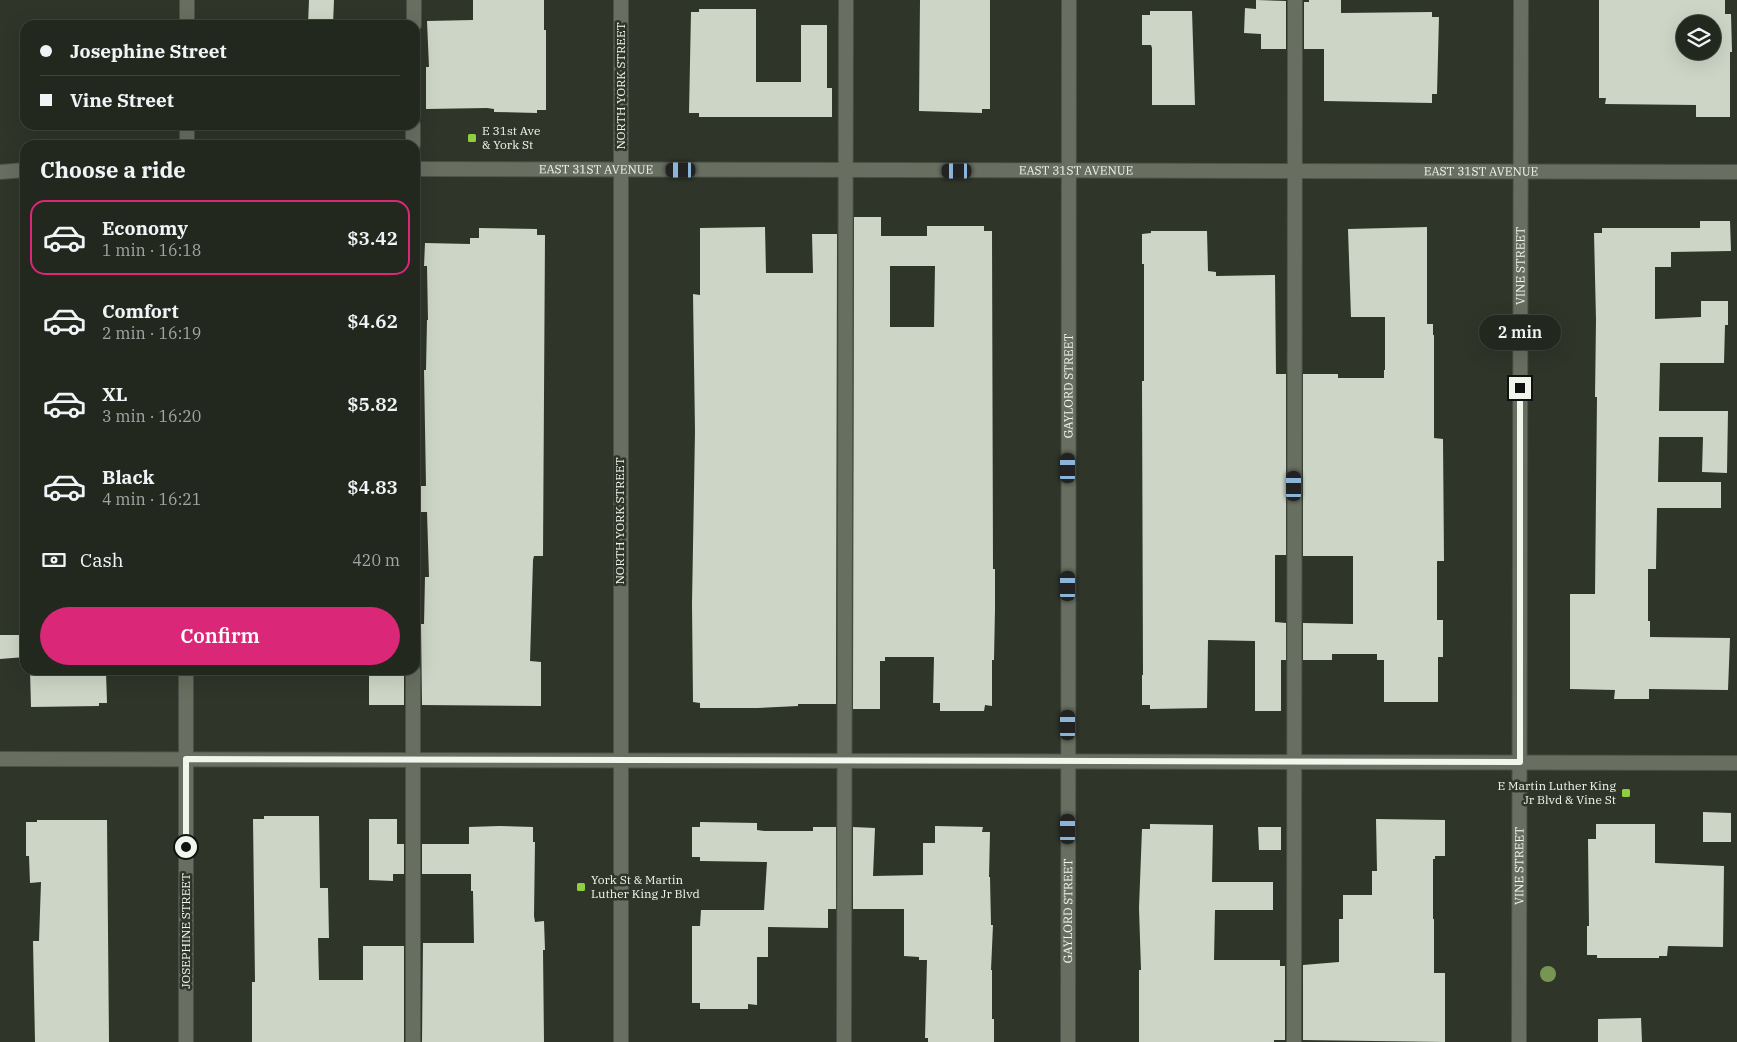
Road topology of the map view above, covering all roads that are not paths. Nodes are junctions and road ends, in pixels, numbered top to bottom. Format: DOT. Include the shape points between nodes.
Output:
graph roads {
  1 [pos="187,0"];
  2 [pos="414,0"];
  3 [pos="621,0"];
  4 [pos="846,0"];
  5 [pos="1069,0"];
  6 [pos="1295,0"];
  7 [pos="1521,0"];
  8 [pos="187,20"];
  9 [pos="414,20"];
  10 [pos="420,169"];
  11 [pos="20,170"];
  12 [pos="621,170"];
  13 [pos="846,171"];
  14 [pos="1069,171"];
  15 [pos="0,172"];
  16 [pos="1294,172"];
  17 [pos="1520,172"];
  18 [pos="1737,172"];
  19 [pos="186,675"];
  20 [pos="413,675"];
  21 [pos="0,759"];
  22 [pos="186,759"];
  23 [pos="413,760"];
  24 [pos="621,760"];
  25 [pos="845,761"];
  26 [pos="1068,761"];
  27 [pos="1294,762"];
  28 [pos="1520,762"];
  29 [pos="1737,763"];
  30 [pos="186,1042"];
  31 [pos="412,1042"];
  32 [pos="620,1042"];
  33 [pos="844,1042"];
  34 [pos="1068,1042"];
  35 [pos="1294,1042"];
  36 [pos="1519,1042"];
  1 -- 8 [label="main road"];
  2 -- 9 [label="main road"];
  3 -- 12 [label="main road, NORTH YORK STREET"];
  4 -- 13 [label="main road"];
  5 -- 14 [label="main road, GAYLORD STREET"];
  6 -- 16 [label="main road"];
  7 -- 17 [label="main road, VINE STREET"];
  10 -- 12 [label="main road, EAST 31ST AVENUE"];
  11 -- 15 [label="main road"];
  12 -- 13 [label="main road, EAST 31ST AVENUE"];
  12 -- 24 [label="main road, NORTH YORK STREET"];
  13 -- 14 [label="main road, EAST 31ST AVENUE"];
  13 -- 25 [label="main road"];
  14 -- 16 [label="main road, EAST 31ST AVENUE"];
  14 -- 26 [label="main road, GAYLORD STREET"];
  16 -- 17 [label="main road, EAST 31ST AVENUE"];
  16 -- 27 [label="main road"];
  17 -- 18 [label="main road, EAST 31ST AVENUE"];
  17 -- 28 [label="main road, VINE STREET"];
  19 -- 22 [label="main road, JOSEPHINE STREET"];
  20 -- 23 [label="main road"];
  21 -- 22 [label="main road"];
  22 -- 23 [label="main road"];
  22 -- 30 [label="main road, JOSEPHINE STREET"];
  23 -- 24 [label="main road"];
  23 -- 31 [label="main road"];
  24 -- 25 [label="main road"];
  24 -- 32 [label="main road, NORTH YORK STREET"];
  25 -- 26 [label="main road"];
  25 -- 33 [label="main road"];
  26 -- 27 [label="main road"];
  26 -- 34 [label="main road, GAYLORD STREET"];
  27 -- 28 [label="main road"];
  27 -- 35 [label="main road"];
  28 -- 29 [label="main road"];
  28 -- 36 [label="main road, VINE STREET"];
}
